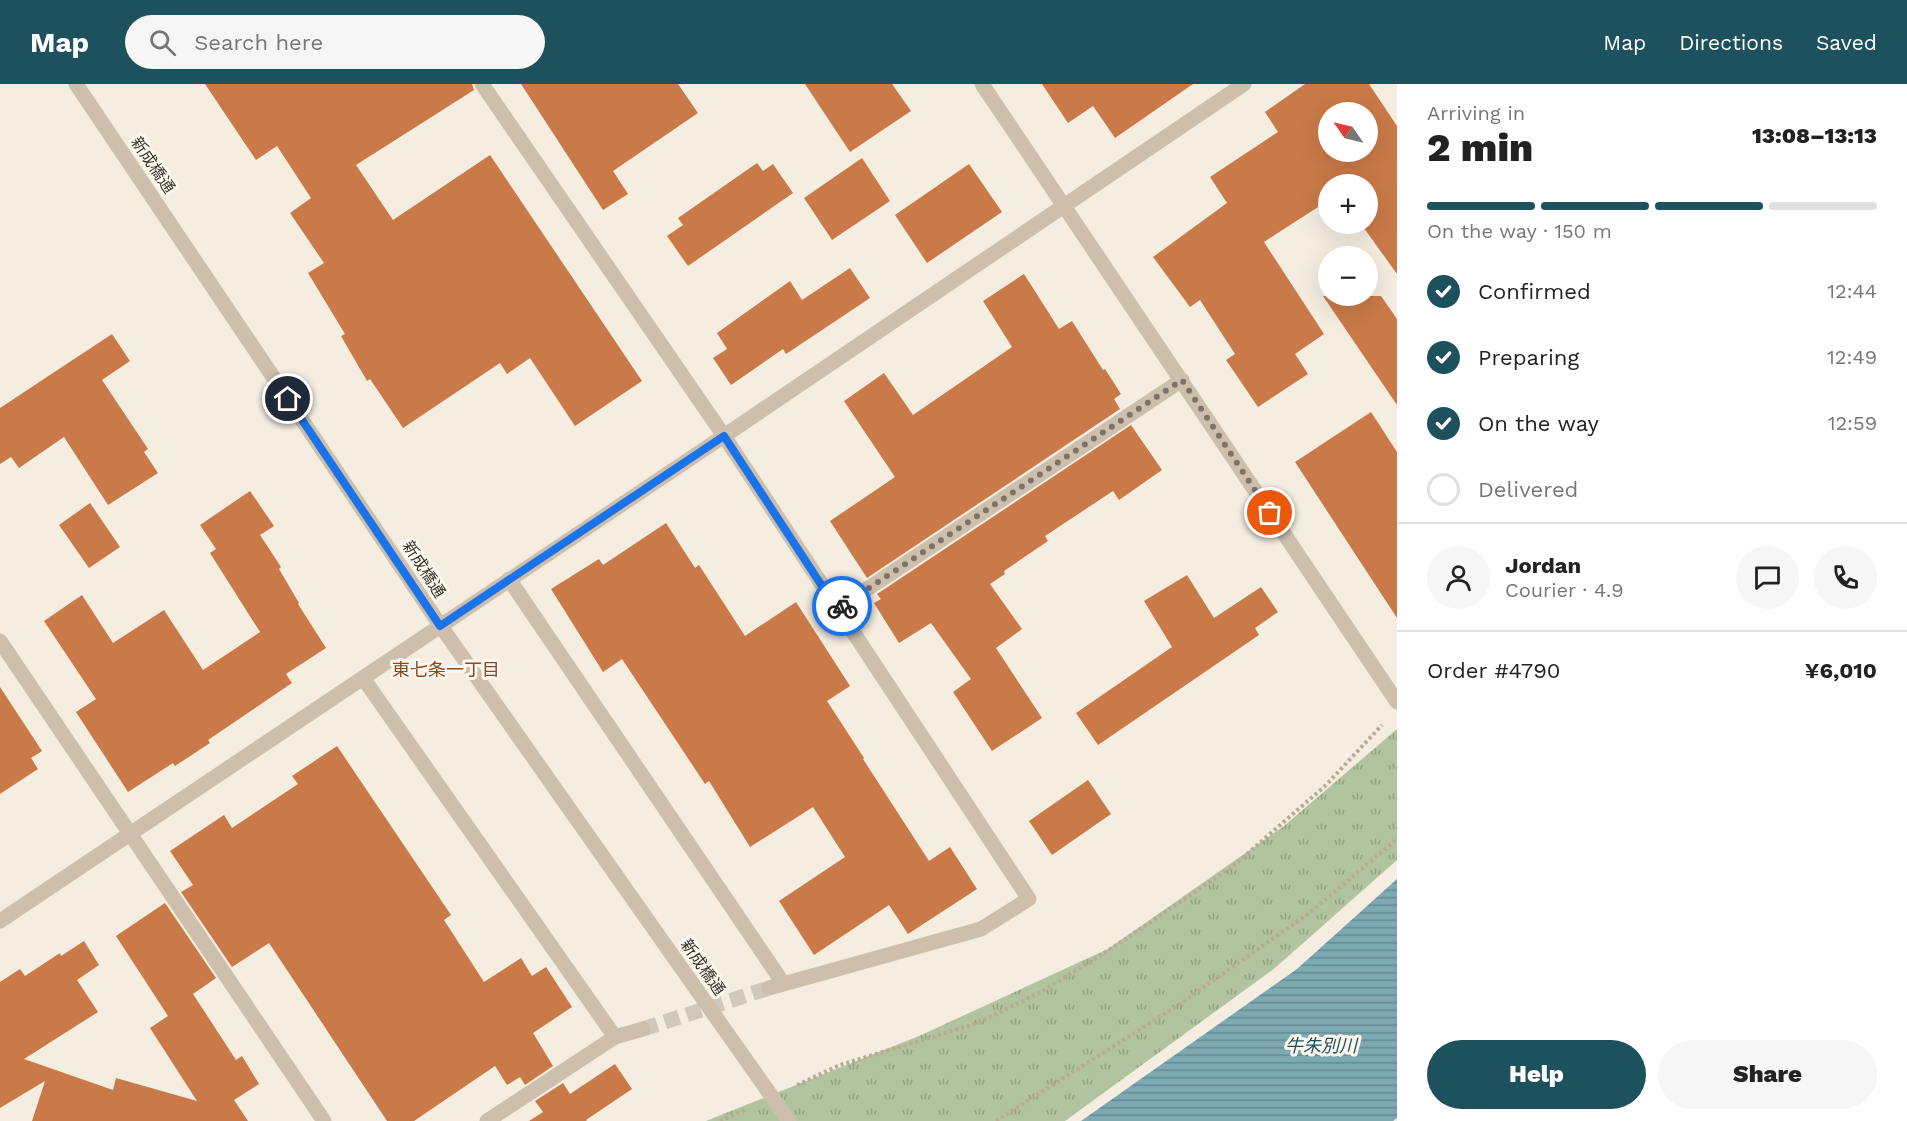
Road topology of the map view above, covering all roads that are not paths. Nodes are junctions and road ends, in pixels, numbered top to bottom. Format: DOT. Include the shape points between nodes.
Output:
graph roads {
  1 [pos="76,84"];
  2 [pos="482,84"];
  3 [pos="982,84"];
  4 [pos="1244,84"];
  5 [pos="1064,204"];
  6 [pos="1182,380"];
  7 [pos="724,436"];
  8 [pos="509,579"];
  9 [pos="837,609"];
  10 [pos="440,626"];
  11 [pos="0,641"];
  12 [pos="363,678"];
  13 [pos="1397,702"];
  14 [pos="131,834"];
  15 [pos="0,921"];
  16 [pos="643,1029"];
  17 [pos="615,1036"];
  18 [pos="324,1121"];
  19 [pos="487,1121"];
  20 [pos="789,1121"];
  1 -- 10 [label="street, 新成橋通"];
  2 -- 7 [label="street"];
  3 -- 5 [label="street"];
  4 -- 5 [label="street"];
  5 -- 6 [label="street"];
  5 -- 7 [label="street"];
  6 -- 9 [label="street"];
  6 -- 13 [label="street"];
  7 -- 8 [label="street"];
  7 -- 9 [label="street"];
  8 -- 9 [label="street" via="776,986 981,929 1029,899"];
  8 -- 10 [label="street"];
  10 -- 12 [label="street"];
  10 -- 20 [label="street, 新成橋通"];
  11 -- 14 [label="street"];
  12 -- 14 [label="street"];
  12 -- 17 [label="street"];
  14 -- 15 [label="street"];
  14 -- 18 [label="street"];
  16 -- 17 [label="street"];
  17 -- 19 [label="street"];
}
